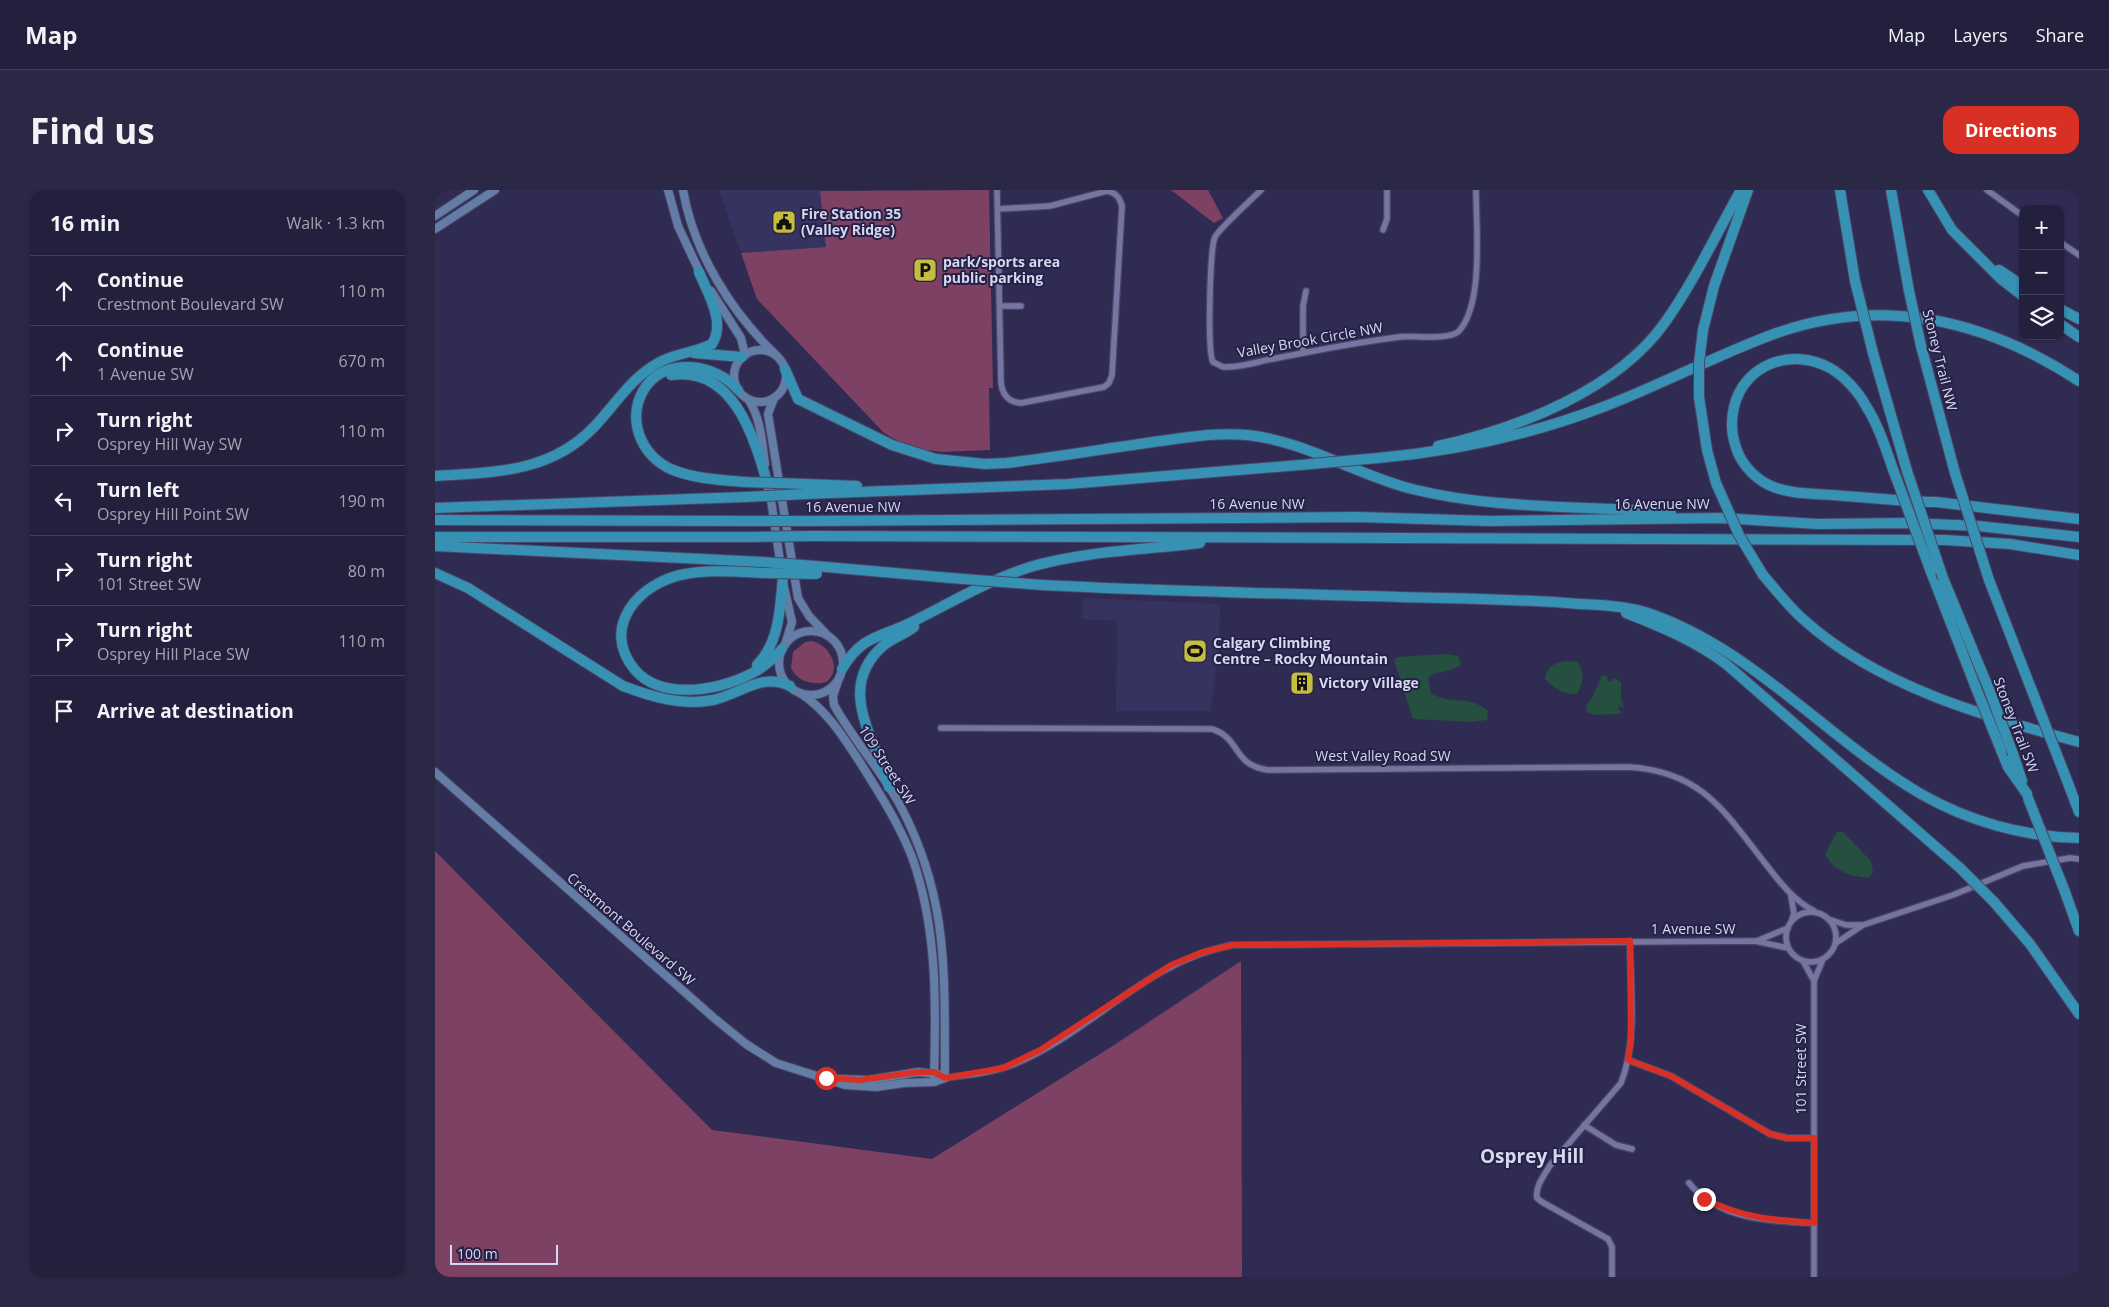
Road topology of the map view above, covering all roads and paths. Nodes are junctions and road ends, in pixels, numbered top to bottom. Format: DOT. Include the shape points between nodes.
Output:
graph roads {
  1 [pos="474,190"];
  2 [pos="495,190"];
  3 [pos="668,190"];
  4 [pos="997,190"];
  5 [pos="1261,190"];
  6 [pos="1387,190"];
  7 [pos="1476,190"];
  8 [pos="1741,190"];
  9 [pos="1748,190"];
  10 [pos="1840,190"];
  11 [pos="1891,190"];
  12 [pos="1928,190"];
  13 [pos="1987,190"];
  14 [pos="683,191"];
  15 [pos="997,209"];
  16 [pos="2019,213"];
  17 [pos="435,216"];
  18 [pos="435,229"];
  19 [pos="1383,230"];
  20 [pos="2064,245"];
  21 [pos="1974,254"];
  22 [pos="2079,255"];
  23 [pos="699,272"];
  24 [pos="2019,283"];
  25 [pos="1306,291"];
  26 [pos="2022,295"];
  27 [pos="1000,306"];
  28 [pos="1021,306"];
  29 [pos="2064,311"];
  30 [pos="2079,319"];
  31 [pos="2064,327"];
  32 [pos="2079,337"];
  33 [pos="689,352"];
  34 [pos="1303,354"];
  35 [pos="744,356"];
  36 [pos="777,356"];
  37 [pos="785,369"];
  38 [pos="656,377"];
  39 [pos="2079,382"];
  40 [pos="738,390"];
  41 [pos="775,398"];
  42 [pos="748,400"];
  43 [pos="1378,458"];
  44 [pos="435,476"];
  45 [pos="805,489"];
  46 [pos="770,492"];
  47 [pos="435,508"];
  48 [pos="1684,518"];
  49 [pos="435,520"];
  50 [pos="2079,520"];
  51 [pos="1974,533"];
  52 [pos="435,537"];
  53 [pos="2079,537"];
  54 [pos="1233,538"];
  55 [pos="435,546"];
  56 [pos="2079,555"];
  57 [pos="764,567"];
  58 [pos="435,573"];
  59 [pos="783,577"];
  60 [pos="1606,606"];
  61 [pos="937,609"];
  62 [pos="827,636"];
  63 [pos="783,647"];
  64 [pos="841,672"];
  65 [pos="739,680"];
  66 [pos="790,686"];
  67 [pos="800,692"];
  68 [pos="941,728"];
  69 [pos="2079,742"];
  70 [pos="435,772"];
  71 [pos="889,787"];
  72 [pos="2028,796"];
  73 [pos="2077,808"];
  74 [pos="2079,838"];
  75 [pos="2079,859"];
  76 [pos="1789,892"];
  77 [pos="1814,912"];
  78 [pos="1830,919"];
  79 [pos="1789,925"];
  80 [pos="1863,925"];
  81 [pos="2079,931"];
  82 [pos="1630,941"];
  83 [pos="1755,942"];
  84 [pos="1836,943"];
  85 [pos="1789,948"];
  86 [pos="1823,959"];
  87 [pos="1803,961"];
  88 [pos="1814,981"];
  89 [pos="2079,1014"];
  90 [pos="1628,1060"];
  91 [pos="934,1072"];
  92 [pos="826,1078"];
  93 [pos="945,1078"];
  94 [pos="934,1082"];
  95 [pos="1584,1125"];
  96 [pos="1814,1138"];
  97 [pos="1632,1149"];
  98 [pos="1689,1183"];
  99 [pos="1814,1223"];
  100 [pos="1612,1277"];
  101 [pos="1814,1277"];
  1 -- 17 [label="street"];
  2 -- 18 [label="street"];
  3 -- 23 [label="street" via="678,226"];
  4 -- 15 [label="street"];
  5 -- 34 [label="street, Valley Brook Circle NW" via="1215,238 1209,329 1211,358 1215,364 1226,367"];
  6 -- 19 [label="street" via="1387,219"];
  7 -- 34 [label="street, Valley Brook Circle NW" via="1476,280 1473,300 1459,331 1447,337 1402,337"];
  8 -- 43 [label="highway" via="1691,283 1665,323 1627,364 1578,396 1542,413 1446,444"];
  9 -- 69 [label="highway, bridge" via="1714,286 1699,363 1699,397 1707,450 1716,483 1739,535 1763,575 1803,620 1853,656 1918,690 2020,726"];
  10 -- 72 [label="highway, Stoney Trail SW, bridge" via="1855,281 1907,472 1943,578"];
  11 -- 51 [label="highway, Stoney Trail NW, bridge" via="1921,346"];
  12 -- 21 [label="highway" via="1952,230"];
  13 -- 16 [label="street"];
  14 -- 36 [label="street" via="695,235 707,263 741,317"];
  15 -- 27 [label="street"];
  15 -- 27 [label="street" via="1058,205 1107,191 1120,199 1112,375 1109,383 1098,389 1024,402 1009,399 1001,382"];
  20 -- 22 [label="street"];
  21 -- 24 [label="highway"];
  21 -- 26 [label="highway"];
  23 -- 33 [label="highway" via="718,329 712,344"];
  23 -- 35 [label="street" via="738,332"];
  25 -- 34 [label="street"];
  27 -- 28 [label="street"];
  29 -- 30 [label="highway"];
  31 -- 32 [label="highway"];
  33 -- 35 [label="highway"];
  33 -- 44 [label="highway" via="658,363 634,381 579,440 539,463 510,470"];
  35 -- 36 [label="street" via="765,351"];
  35 -- 40 [label="street" via="734,373"];
  36 -- 37 [label="street"];
  37 -- 41 [label="street" via="786,382"];
  37 -- 48 [label="highway" via="793,391 805,403 892,445 936,459 1007,463 1183,438 1247,435 1288,444 1403,486 1447,497 1484,502 1657,511"];
  38 -- 40 [label="highway" via="665,371 701,368 716,372"];
  38 -- 45 [label="highway, bridge" via="647,385 635,417 639,437 650,456 672,470 707,479"];
  38 -- 46 [label="highway" via="676,374 697,376 714,384 732,400 745,418"];
  39 -- 43 [label="highway" via="2037,355 1975,330 1903,316 1860,315 1819,321 1767,336 1603,407 1550,426 1491,442"];
  40 -- 42 [label="street"];
  41 -- 42 [label="street" via="761,403"];
  41 -- 62 [label="street" via="768,414 798,598"];
  42 -- 46 [label="street" via="758,421"];
  43 -- 45 [label="highway, bridge" via="1067,484"];
  45 -- 47 [label="highway, bridge" via="745,497"];
  46 -- 59 [label="street"];
  48 -- 49 [label="highway, 16 Avenue NW, bridge" via="1490,521 1348,517"];
  48 -- 53 [label="highway, 16 Avenue NW" via="1978,526"];
  50 -- 72 [label="highway, bridge" via="1936,502 1913,502 1806,492 1767,485 1751,473 1737,454 1731,433 1737,395 1748,378 1762,367 1776,360 1797,359 1829,368 1843,378 1866,406 1880,432 1894,472 1931,572 1975,688 2008,767"];
  51 -- 73 [label="highway, Stoney Trail SW, bridge"];
  52 -- 54 [label="highway, bridge"];
  54 -- 56 [label="highway" via="1945,540 2010,544"];
  54 -- 61 [label="highway" via="1085,556 1030,567"];
  55 -- 57 [label="highway"];
  57 -- 60 [label="highway, bridge" via="1043,585 1238,594 1531,600"];
  57 -- 65 [label="highway" via="684,574 661,582 640,596 628,610 622,626 621,641 627,659 655,684 695,690"];
  58 -- 66 [label="highway" via="468,588 623,686 651,697 714,700 767,680"];
  59 -- 63 [label="street" via="792,616 792,627"];
  59 -- 65 [label="highway" via="772,642 762,660"];
  60 -- 74 [label="highway" via="1641,611 1685,626 1727,650 1885,771 1958,813 1994,825 2051,837"];
  60 -- 89 [label="highway, bridge" via="1660,626 1703,647 1780,710 1995,902 2030,944"];
  61 -- 64 [label="highway" via="867,640 849,657"];
  61 -- 71 [label="highway" via="878,651 861,682 863,722 882,762"];
  62 -- 63 [label="street" via="804,632 793,636"];
  62 -- 64 [label="street" via="841,653"];
  63 -- 65 [label="highway" via="758,671"];
  63 -- 66 [label="street" via="780,672"];
  64 -- 67 [label="street" via="833,685 823,692"];
  64 -- 71 [label="street, 109 Street SW" via="835,688 834,705"];
  66 -- 67 [label="street"];
  67 -- 91 [label="street, 109 Street SW" via="845,739 884,800 912,858 933,946"];
  68 -- 76 [label="street, West Valley Road SW" via="1212,729 1227,737 1248,764 1268,770 1658,770 1682,778 1708,796"];
  70 -- 92 [label="street, Crestmont Boulevard SW" via="734,1035 776,1062"];
  71 -- 93 [label="street, 109 Street SW" via="917,843 939,920 945,979"];
  72 -- 81 [label="highway, Stoney Trail SW, bridge"];
  75 -- 80 [label="street" via="2023,866 1953,895"];
  76 -- 77 [label="street, West Valley Road SW"];
  76 -- 79 [label="street" via="1794,914"];
  77 -- 78 [label="street"];
  77 -- 79 [label="street" via="1801,914"];
  78 -- 80 [label="street" via="1847,925"];
  78 -- 84 [label="street" via="1837,933"];
  79 -- 83 [label="street, 1 Avenue SW"];
  79 -- 85 [label="street" via="1786,938"];
  80 -- 84 [label="street"];
  82 -- 83 [label="street, 1 Avenue SW"];
  82 -- 90 [label="street" via="1631,1040"];
  82 -- 93 [label="street, 1 Avenue SW" via="1245,944 1218,948 1171,965 1025,1059 991,1071"];
  83 -- 85 [label="street, 1 Avenue SW"];
  84 -- 86 [label="street"];
  85 -- 87 [label="street"];
  86 -- 87 [label="street"];
  86 -- 88 [label="street, 101 Street SW"];
  87 -- 88 [label="street, 101 Street SW"];
  88 -- 96 [label="street, 101 Street SW"];
  90 -- 95 [label="street" via="1621,1083"];
  90 -- 96 [label="street" via="1671,1076 1770,1134"];
  91 -- 92 [label="street, Crestmont Boulevard SW" via="860,1080"];
  91 -- 93 [label="street"];
  91 -- 94 [label="street, 109 Street SW"];
  92 -- 94 [label="street, Crestmont Boulevard SW" via="845,1086 863,1087"];
  93 -- 94 [label="street, Crestmont Boulevard SW"];
  95 -- 97 [label="street" via="1616,1145"];
  95 -- 100 [label="street" via="1551,1164 1536,1194 1542,1202 1608,1238 1612,1247"];
  96 -- 99 [label="street, 101 Street SW"];
  98 -- 99 [label="street" via="1704,1199 1731,1212"];
  99 -- 101 [label="street, 101 Street SW"];
}
